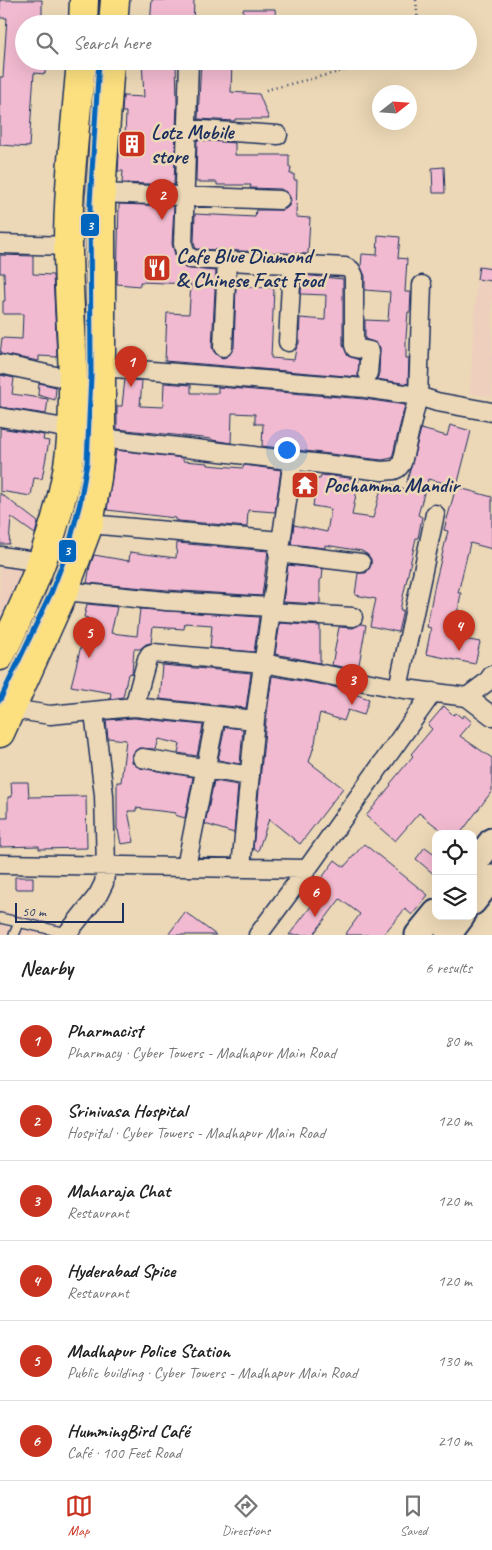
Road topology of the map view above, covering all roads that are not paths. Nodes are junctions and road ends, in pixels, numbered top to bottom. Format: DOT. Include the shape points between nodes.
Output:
graph roads {
  1 [pos="84,0"];
  2 [pos="115,0"];
  3 [pos="83,15"];
  4 [pos="114,15"];
  5 [pos="81,70"];
  6 [pos="109,70"];
  7 [pos="189,70"];
  8 [pos="188,129"];
  9 [pos="278,135"];
  10 [pos="101,193"];
  11 [pos="185,195"];
  12 [pos="280,200"];
  13 [pos="0,244"];
  14 [pos="68,246"];
  15 [pos="227,262"];
  16 [pos="292,264"];
  17 [pos="422,285"];
  18 [pos="288,342"];
  19 [pos="223,347"];
  20 [pos="0,364"];
  21 [pos="102,367"];
  22 [pos="368,373"];
  23 [pos="74,380"];
  24 [pos="418,396"];
  25 [pos="492,412"];
  26 [pos="0,417"];
  27 [pos="71,429"];
  28 [pos="101,438"];
  29 [pos="293,460"];
  30 [pos="435,514"];
  31 [pos="89,524"];
  32 [pos="279,547"];
  33 [pos="0,556"];
  34 [pos="42,562"];
  35 [pos="361,563"];
  36 [pos="64,591"];
  37 [pos="272,610"];
  38 [pos="353,617"];
  39 [pos="0,656"];
  40 [pos="262,663"];
  41 [pos="492,675"];
  42 [pos="398,688"];
  43 [pos="433,692"];
  44 [pos="467,697"];
  45 [pos="134,707"];
  46 [pos="12,709"];
  47 [pos="94,712"];
  48 [pos="216,716"];
  49 [pos="492,716"];
  50 [pos="254,720"];
  51 [pos="0,733"];
  52 [pos="142,758"];
  53 [pos="206,769"];
  54 [pos="250,776"];
  55 [pos="492,841"];
  56 [pos="477,860"];
  57 [pos="0,864"];
  58 [pos="106,866"];
  59 [pos="186,867"];
  60 [pos="241,868"];
  61 [pos="307,869"];
  62 [pos="492,878"];
  63 [pos="477,897"];
  64 [pos="0,918"];
  65 [pos="432,918"];
  66 [pos="19,923"];
  67 [pos="66,934"];
  68 [pos="14,935"];
  69 [pos="258,935"];
  70 [pos="418,935"];
  1 -- 3 [label="main road"];
  2 -- 4 [label="main road"];
  5 -- 14 [label="main road"];
  6 -- 10 [label="main road"];
  7 -- 8 [label="street"];
  8 -- 9 [label="street"];
  8 -- 11 [label="street"];
  10 -- 11 [label="street"];
  10 -- 21 [label="main road"];
  11 -- 12 [label="street"];
  11 -- 15 [label="street" via="185,252 190,259"];
  13 -- 14 [label="street"];
  14 -- 23 [label="main road"];
  15 -- 16 [label="street"];
  15 -- 19 [label="street"];
  16 -- 18 [label="street"];
  16 -- 22 [label="street" via="351,270 354,276 354,345 370,351"];
  17 -- 24 [label="street"];
  20 -- 23 [label="street"];
  21 -- 24 [label="street" via="365,388"];
  21 -- 28 [label="main road"];
  23 -- 27 [label="main road"];
  24 -- 25 [label="street"];
  24 -- 29 [label="street" via="402,463 398,468 382,471"];
  26 -- 27 [label="street"];
  27 -- 34 [label="main road" via="60,508"];
  28 -- 29 [label="street"];
  28 -- 31 [label="main road"];
  29 -- 32 [label="street"];
  30 -- 42 [label="street"];
  31 -- 32 [label="street"];
  31 -- 36 [label="main road"];
  32 -- 35 [label="street"];
  32 -- 37 [label="street"];
  33 -- 34 [label="street"];
  34 -- 39 [label="main road"];
  36 -- 37 [label="street"];
  36 -- 46 [label="main road"];
  37 -- 38 [label="street"];
  37 -- 40 [label="street"];
  40 -- 42 [label="street"];
  40 -- 45 [label="street" via="150,654"];
  40 -- 50 [label="street"];
  41 -- 44 [label="street"];
  42 -- 43 [label="street"];
  43 -- 44 [label="street"];
  43 -- 61 [label="street"];
  44 -- 49 [label="street"];
  45 -- 47 [label="street"];
  45 -- 48 [label="street"];
  46 -- 47 [label="street" via="50,715"];
  46 -- 51 [label="main road"];
  47 -- 58 [label="street" via="104,795"];
  48 -- 50 [label="street"];
  48 -- 53 [label="street"];
  50 -- 54 [label="street"];
  52 -- 53 [label="street"];
  53 -- 54 [label="street"];
  53 -- 59 [label="street"];
  54 -- 60 [label="street"];
  55 -- 56 [label="main road"];
  57 -- 58 [label="street"];
  58 -- 59 [label="street"];
  58 -- 67 [label="street" via="104,883 98,895"];
  59 -- 60 [label="street"];
  60 -- 61 [label="street"];
  61 -- 69 [label="street"];
  62 -- 63 [label="main road"];
  64 -- 66 [label="lane"];
  65 -- 70 [label="main road"];
  66 -- 67 [label="lane"];
  66 -- 68 [label="lane"];
}
